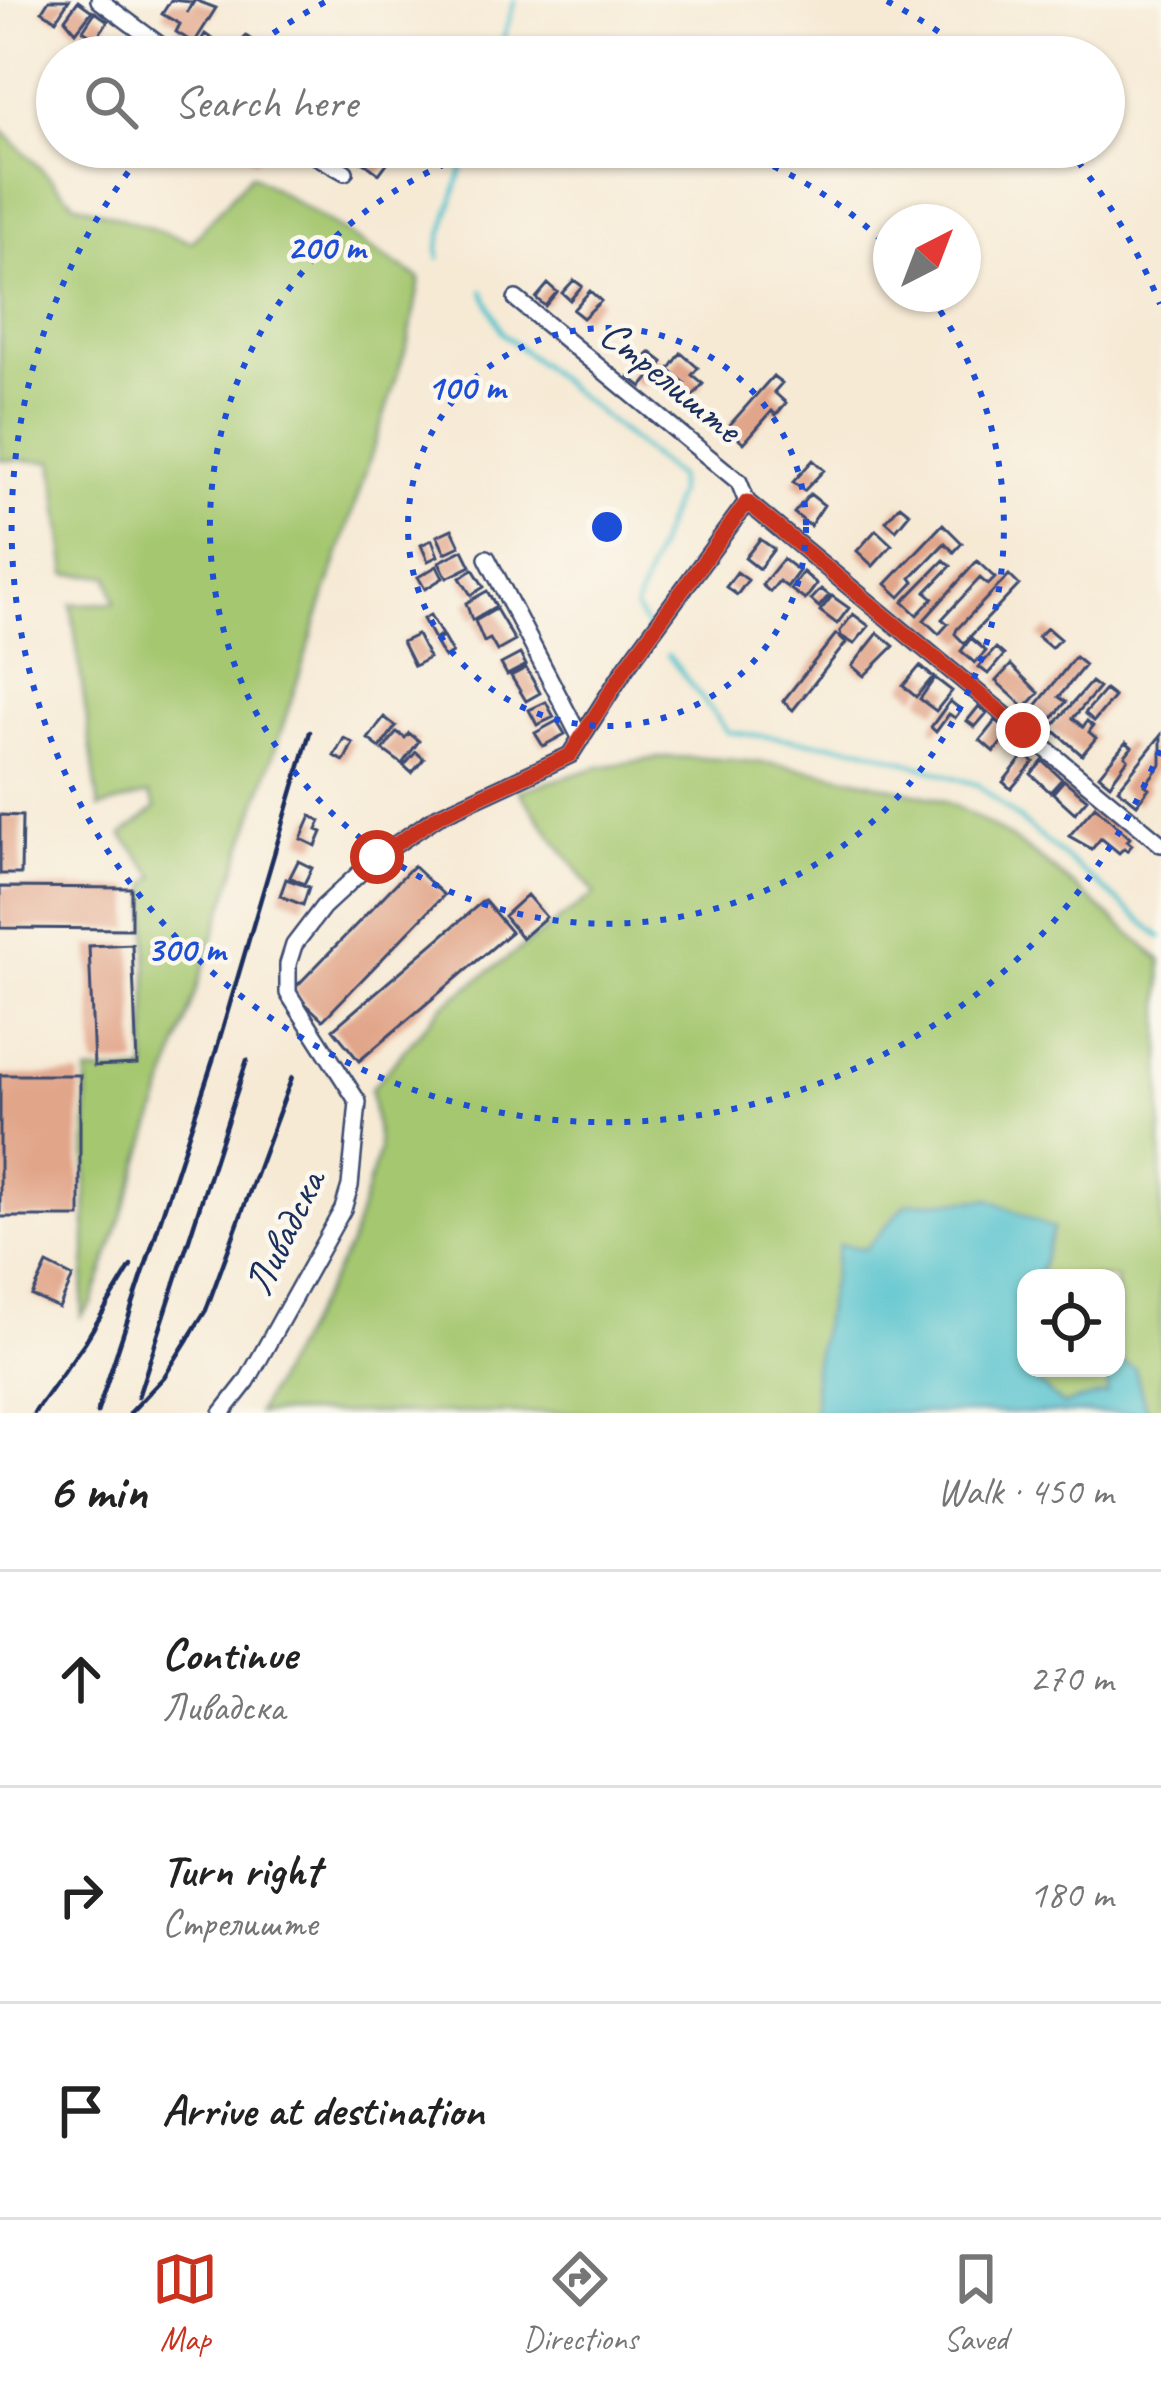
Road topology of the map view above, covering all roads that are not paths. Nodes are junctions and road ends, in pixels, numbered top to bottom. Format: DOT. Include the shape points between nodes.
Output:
graph roads {
  1 [pos="100,0"];
  2 [pos="148,36"];
  3 [pos="339,168"];
  4 [pos="346,172"];
  5 [pos="516,298"];
  6 [pos="747,502"];
  7 [pos="487,558"];
  8 [pos="581,739"];
  9 [pos="1161,844"];
  10 [pos="222,1413"];
  1 -- 2 [label="street"];
  3 -- 4 [label="street"];
  5 -- 6 [label="street, Стрелиште" via="740,482"];
  6 -- 8 [label="street, Ливадска"];
  6 -- 9 [label="street, Стрелиште"];
  7 -- 8 [label="street"];
  8 -- 10 [label="street, Ливадска" via="570,755 438,816 377,857 294,945 288,993 358,1102 350,1186 344,1209"];
}
